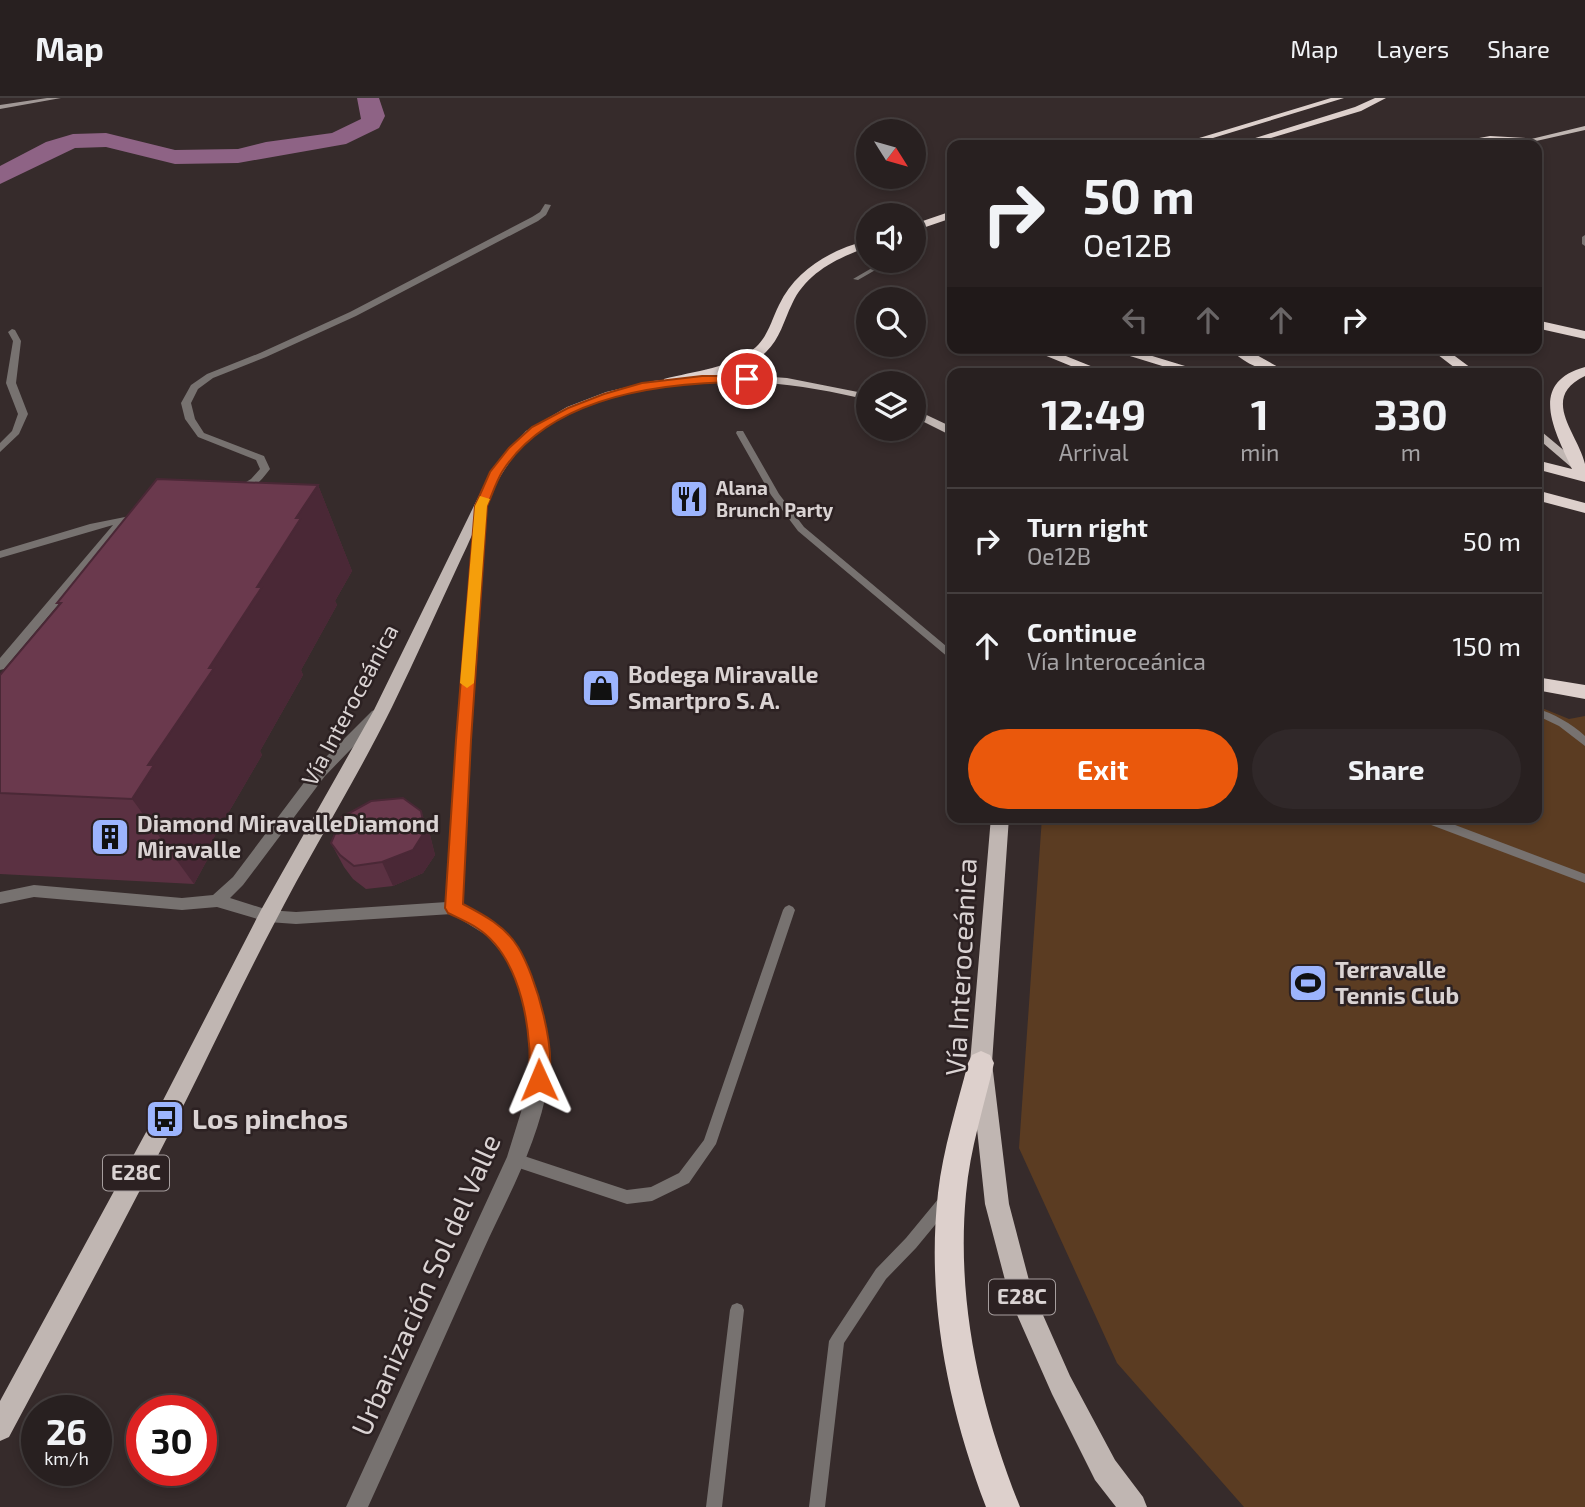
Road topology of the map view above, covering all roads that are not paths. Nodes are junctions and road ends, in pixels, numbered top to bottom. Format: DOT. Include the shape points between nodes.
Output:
graph roads {
  1 [pos="58,98"];
  2 [pos="1340,98"];
  3 [pos="1382,98"];
  4 [pos="0,107"];
  5 [pos="1585,128"];
  6 [pos="1198,140"];
  7 [pos="1255,140"];
  8 [pos="1483,140"];
  9 [pos="1508,140"];
  10 [pos="1531,140"];
  11 [pos="547,205"];
  12 [pos="947,216"];
  13 [pos="926,224"];
  14 [pos="1585,237"];
  15 [pos="1585,244"];
  16 [pos="856,247"];
  17 [pos="867,273"];
  18 [pos="856,279"];
  19 [pos="1542,325"];
  20 [pos="12,332"];
  21 [pos="1585,335"];
  22 [pos="1049,354"];
  23 [pos="1132,354"];
  24 [pos="1244,354"];
  25 [pos="1444,354"];
  26 [pos="1450,354"];
  27 [pos="1087,368"];
  28 [pos="1183,368"];
  29 [pos="1270,368"];
  30 [pos="1464,368"];
  31 [pos="1465,368"];
  32 [pos="1585,371"];
  33 [pos="669,382"];
  34 [pos="856,394"];
  35 [pos="926,419"];
  36 [pos="947,430"];
  37 [pos="740,433"];
  38 [pos="1542,435"];
  39 [pos="0,449"];
  40 [pos="1542,465"];
  41 [pos="1583,473"];
  42 [pos="231,495"];
  43 [pos="1542,497"];
  44 [pos="481,506"];
  45 [pos="1585,508"];
  46 [pos="151,515"];
  47 [pos="123,521"];
  48 [pos="0,555"];
  49 [pos="947,652"];
  50 [pos="0,666"];
  51 [pos="1542,683"];
  52 [pos="1585,692"];
  53 [pos="382,710"];
  54 [pos="1542,713"];
  55 [pos="1585,742"];
  56 [pos="1000,823"];
  57 [pos="1438,823"];
  58 [pos="1585,878"];
  59 [pos="0,898"];
  60 [pos="217,901"];
  61 [pos="454,908"];
  62 [pos="789,910"];
  63 [pos="268,916"];
  64 [pos="981,1063"];
  65 [pos="515,1160"];
  66 [pos="952,1193"];
  67 [pos="737,1310"];
  68 [pos="0,1428"];
  69 [pos="357,1507"];
  70 [pos="715,1507"];
  71 [pos="817,1507"];
  72 [pos="1003,1507"];
  73 [pos="1133,1507"];
  1 -- 4 [label="street"];
  2 -- 6 [label="highway"];
  3 -- 7 [label="highway"];
  5 -- 10 [label="main road"];
  8 -- 9 [label="highway"];
  11 -- 42 [label="street" via="535,219 353,314 224,369 194,387 186,403 201,435 260,458 265,469"];
  12 -- 13 [label="highway"];
  14 -- 15 [label="lane"];
  16 -- 33 [label="highway" via="810,270 790,294 769,342 756,354"];
  17 -- 18 [label="lane"];
  19 -- 21 [label="highway"];
  20 -- 39 [label="street" via="16,341 11,383 23,414 16,432"];
  22 -- 27 [label="highway"];
  23 -- 28 [label="highway"];
  24 -- 29 [label="highway"];
  25 -- 30 [label="highway"];
  26 -- 31 [label="main road"];
  32 -- 41 [label="highway" via="1569,376 1559,386 1555,401"];
  33 -- 34 [label="main road, Vía Interoceánica / E28C" via="765,379"];
  33 -- 44 [label="main road, Vía Interoceánica / E28C" via="607,396 536,429 496,472"];
  35 -- 36 [label="main road"];
  37 -- 49 [label="lane" via="775,495 801,529"];
  38 -- 41 [label="main road"];
  40 -- 41 [label="highway"];
  43 -- 45 [label="highway"];
  44 -- 53 [label="main road, Vía Interoceánica / E28C"];
  44 -- 61 [label="street"];
  46 -- 47 [label="street"];
  47 -- 48 [label="street"];
  47 -- 50 [label="street"];
  51 -- 52 [label="highway"];
  53 -- 60 [label="street" via="320,772 238,881"];
  53 -- 63 [label="main road, Vía Interoceánica / E28C"];
  54 -- 55 [label="lane" via="1576,731"];
  56 -- 64 [label="main road, Vía Interoceánica / E28C"];
  57 -- 58 [label="lane"];
  59 -- 60 [label="street" via="34,891 183,904"];
  60 -- 63 [label="street"];
  61 -- 63 [label="street"];
  61 -- 65 [label="street, Urbanización Sol del Valle" via="485,924 511,950 530,994 539,1043 539,1080"];
  62 -- 65 [label="lane" via="709,1144 684,1178 652,1194 627,1197"];
  63 -- 68 [label="main road, Vía Interoceánica / E28C"];
  64 -- 66 [label="highway"];
  64 -- 73 [label="main road, Vía Interoceánica / E28C" via="998,1204 1019,1290 1105,1470"];
  65 -- 69 [label="street, Urbanización Sol del Valle"];
  66 -- 71 [label="lane" via="881,1274 837,1341"];
  66 -- 72 [label="highway" via="954,1327 969,1404"];
  67 -- 70 [label="lane"];
}
